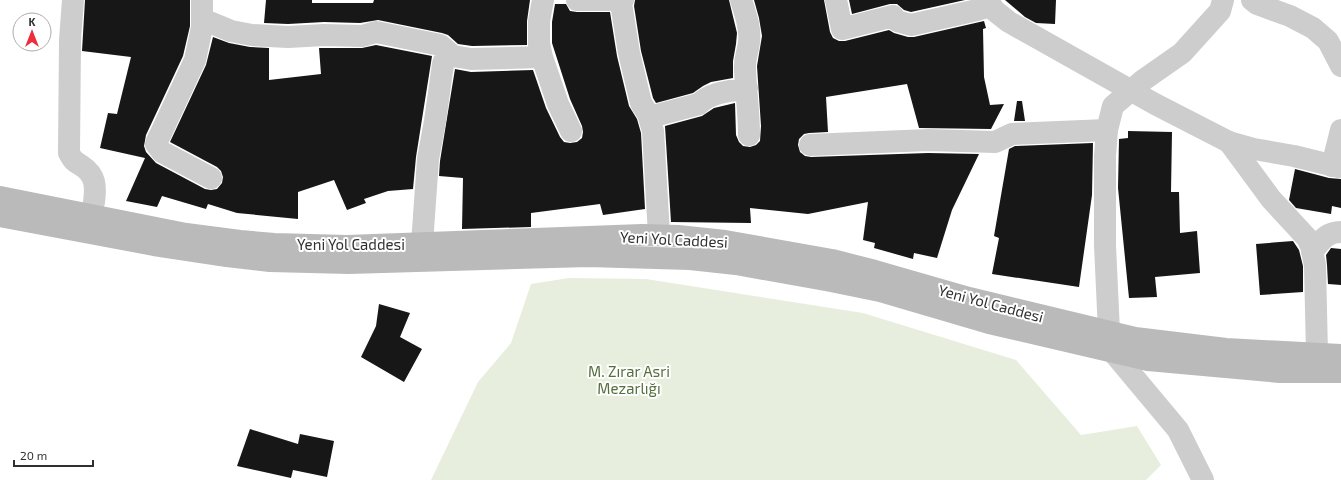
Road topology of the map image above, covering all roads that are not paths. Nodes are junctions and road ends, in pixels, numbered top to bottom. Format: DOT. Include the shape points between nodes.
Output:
graph roads {
  1 [pos="73,0"];
  2 [pos="543,0"];
  3 [pos="577,0"];
  4 [pos="623,0"];
  5 [pos="741,0"];
  6 [pos="836,0"];
  7 [pos="1223,0"];
  8 [pos="1252,0"];
  9 [pos="989,3"];
  10 [pos="202,9"];
  11 [pos="1333,33"];
  12 [pos="447,52"];
  13 [pos="542,56"];
  14 [pos="1341,66"];
  15 [pos="746,88"];
  16 [pos="1132,90"];
  17 [pos="650,117"];
  18 [pos="1107,130"];
  19 [pos="1341,130"];
  20 [pos="571,131"];
  21 [pos="749,135"];
  22 [pos="1229,142"];
  23 [pos="810,145"];
  24 [pos="1337,167"];
  25 [pos="211,178"];
  26 [pos="0,197"];
  27 [pos="94,202"];
  28 [pos="0,216"];
  29 [pos="1341,232"];
  30 [pos="659,235"];
  31 [pos="422,244"];
  32 [pos="1312,252"];
  33 [pos="1111,342"];
  34 [pos="1316,354"];
  35 [pos="1341,355"];
  36 [pos="1341,372"];
  37 [pos="1203,480"];
  1 -- 27 [label="street" via="69,153 74,162 91,173 95,191"];
  2 -- 13 [label="street" via="539,21"];
  3 -- 4 [label="street"];
  4 -- 17 [label="street" via="621,3 629,54 641,103"];
  5 -- 15 [label="street" via="750,36 745,56"];
  6 -- 9 [label="street" via="842,29 893,16 897,22 911,25 977,10"];
  7 -- 16 [label="street" via="1220,11 1182,53"];
  8 -- 11 [label="street" via="1313,28"];
  9 -- 16 [label="street" via="1010,22"];
  10 -- 12 [label="street" via="232,31 252,36 362,36 376,32 440,45"];
  10 -- 25 [label="street" via="202,27 195,60 156,144 162,152"];
  11 -- 14 [label="street" via="1328,41"];
  12 -- 13 [label="street" via="453,56 471,59"];
  12 -- 31 [label="street" via="428,159"];
  13 -- 20 [label="street" via="558,104"];
  15 -- 17 [label="street" via="721,93 699,104"];
  15 -- 21 [label="street"];
  16 -- 18 [label="street" via="1113,106"];
  16 -- 22 [label="street"];
  17 -- 30 [label="street"];
  18 -- 23 [label="street" via="1012,134 995,142 928,140"];
  18 -- 33 [label="street" via="1105,245"];
  19 -- 24 [label="street"];
  22 -- 24 [label="street" via="1254,150 1294,156"];
  22 -- 32 [label="street" via="1271,199 1307,238"];
  26 -- 31 [label="main road, Yeni Yol Caddesi" via="186,234 240,241 347,246"];
  28 -- 33 [label="main road, Yeni Yol Caddesi" via="154,246 270,261 349,263 588,256 690,259 736,264 831,280 989,323"];
  29 -- 32 [label="street" via="1332,232 1322,239"];
  30 -- 31 [label="main road, Yeni Yol Caddesi"];
  30 -- 33 [label="main road, Yeni Yol Caddesi" via="726,241 832,260 969,298"];
  32 -- 34 [label="street" via="1315,265"];
  33 -- 34 [label="main road, Yeni Yol Caddesi" via="1135,338 1226,349"];
  33 -- 36 [label="main road, Yeni Yol Caddesi" via="1148,360 1280,372"];
  33 -- 37 [label="street" via="1178,430"];
  34 -- 35 [label="main road, Yeni Yol Caddesi"];
}
